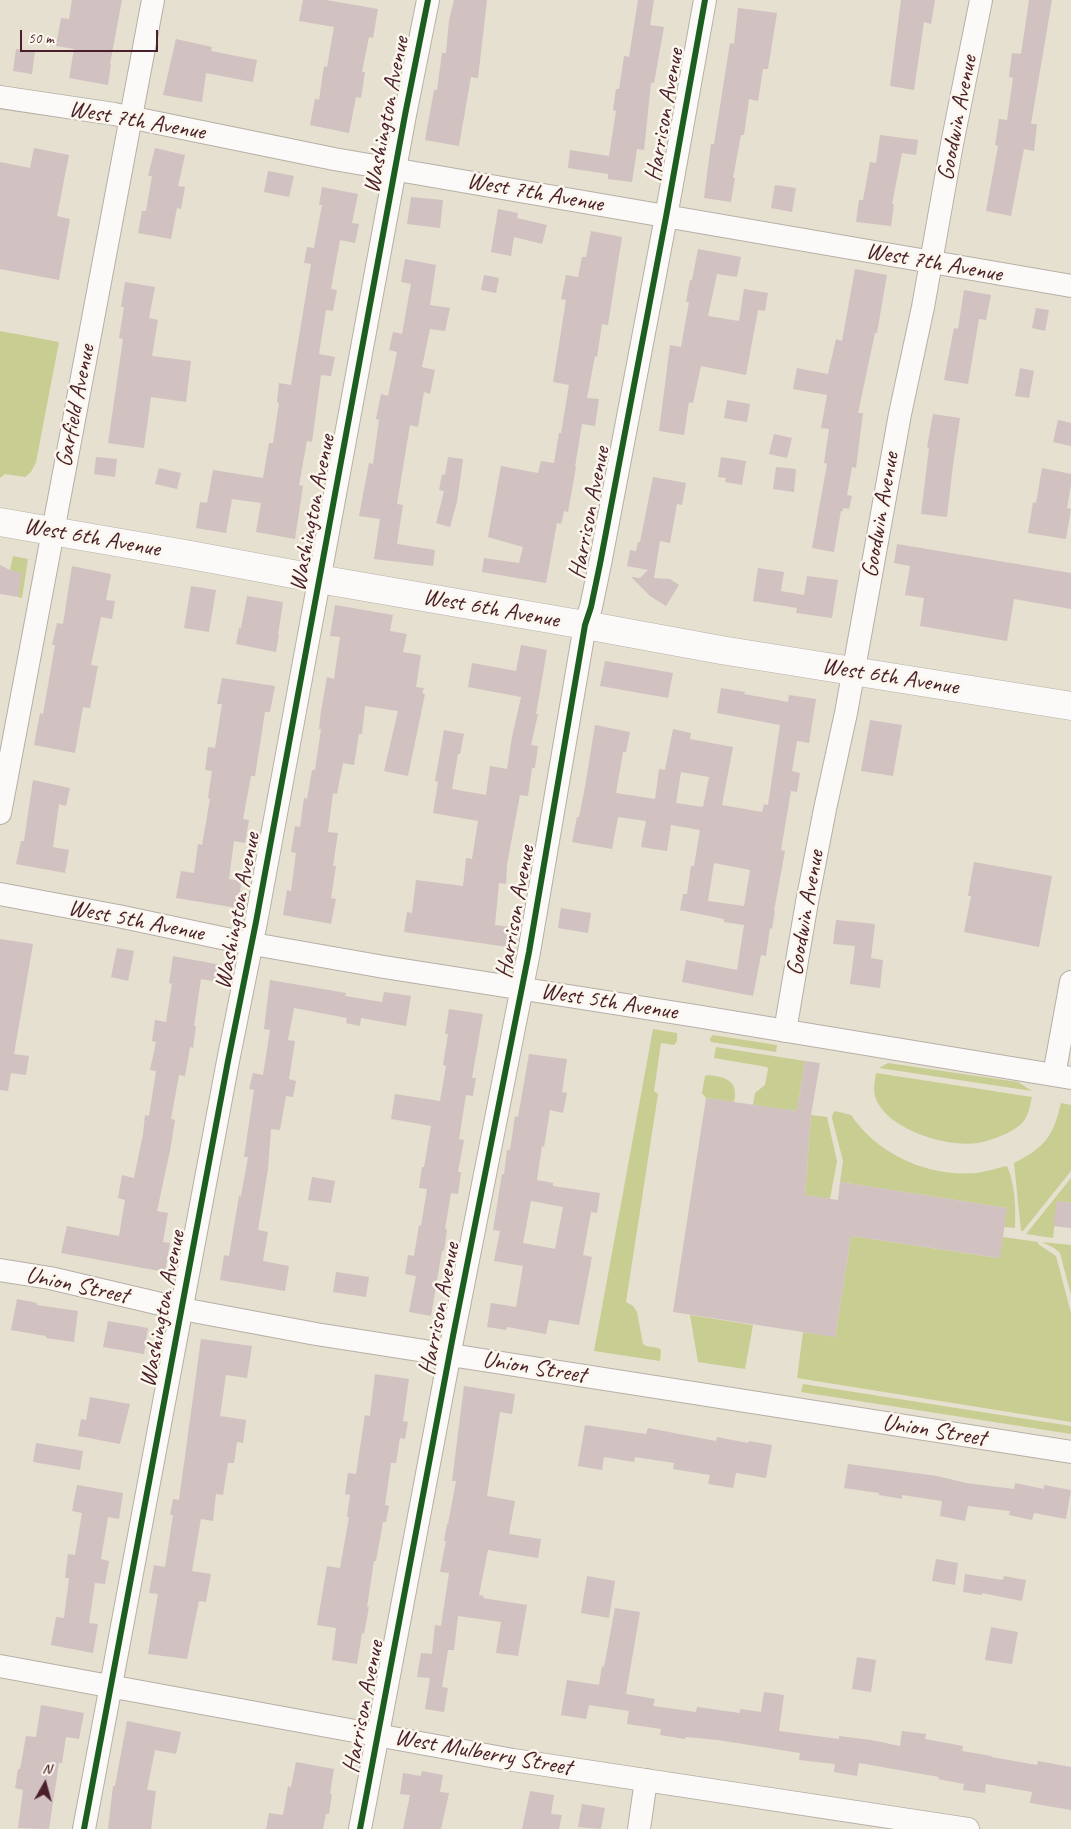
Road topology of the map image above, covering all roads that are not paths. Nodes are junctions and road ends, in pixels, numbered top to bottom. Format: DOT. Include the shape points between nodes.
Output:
graph roads {
  1 [pos="153,0"];
  2 [pos="428,0"];
  3 [pos="705,0"];
  4 [pos="981,0"];
  5 [pos="0,97"];
  6 [pos="131,118"];
  7 [pos="396,169"];
  8 [pos="666,217"];
  9 [pos="931,262"];
  10 [pos="1071,286"];
  11 [pos="0,522"];
  12 [pos="52,531"];
  13 [pos="319,579"];
  14 [pos="585,625"];
  15 [pos="854,672"];
  16 [pos="1071,706"];
  17 [pos="0,813"];
  18 [pos="0,894"];
  19 [pos="252,944"];
  20 [pos="1071,982"];
  21 [pos="522,989"];
  22 [pos="785,1031"];
  23 [pos="1062,1076"];
  24 [pos="0,1270"];
  25 [pos="182,1309"];
  26 [pos="450,1354"];
  27 [pos="1071,1452"];
  28 [pos="0,1666"];
  29 [pos="112,1686"];
  30 [pos="377,1736"];
  31 [pos="646,1780"];
  32 [pos="925,1826"];
  33 [pos="84,1829"];
  34 [pos="360,1829"];
  35 [pos="639,1829"];
  36 [pos="968,1829"];
  1 -- 6 [label="street, Garfield Avenue"];
  2 -- 7 [label="street, Washington Avenue"];
  3 -- 8 [label="street, Harrison Avenue"];
  4 -- 9 [label="street, Goodwin Avenue"];
  5 -- 6 [label="street, West 7th Avenue"];
  6 -- 7 [label="street, West 7th Avenue"];
  6 -- 12 [label="street, Garfield Avenue"];
  7 -- 8 [label="street, West 7th Avenue"];
  7 -- 13 [label="street, Washington Avenue"];
  8 -- 9 [label="street, West 7th Avenue"];
  8 -- 14 [label="street, Harrison Avenue" via="600,564"];
  9 -- 10 [label="street, West 7th Avenue"];
  9 -- 15 [label="street, Goodwin Avenue"];
  11 -- 12 [label="street, West 6th Avenue"];
  12 -- 13 [label="street, West 6th Avenue"];
  12 -- 17 [label="street, Garfield Avenue"];
  13 -- 14 [label="street, West 6th Avenue"];
  13 -- 19 [label="street, Washington Avenue"];
  14 -- 15 [label="street, West 6th Avenue"];
  14 -- 21 [label="street, Harrison Avenue"];
  15 -- 16 [label="street, West 6th Avenue"];
  15 -- 22 [label="street, Goodwin Avenue" via="812,874"];
  18 -- 19 [label="street, West 5th Avenue"];
  19 -- 21 [label="street, West 5th Avenue"];
  19 -- 25 [label="street, Washington Avenue"];
  20 -- 23 [label="street"];
  21 -- 22 [label="street, West 5th Avenue"];
  21 -- 26 [label="street, Harrison Avenue"];
  22 -- 23 [label="street, West 5th Avenue"];
  24 -- 25 [label="street, Union Street" via="50,1278"];
  25 -- 26 [label="street, Union Street"];
  25 -- 29 [label="street, Washington Avenue"];
  26 -- 27 [label="street, Union Street"];
  26 -- 30 [label="street, Harrison Avenue"];
  28 -- 29 [label="street, West Mulberry Street"];
  29 -- 30 [label="street, West Mulberry Street"];
  29 -- 33 [label="street, Washington Avenue"];
  30 -- 31 [label="street, West Mulberry Street"];
  30 -- 34 [label="street, Harrison Avenue"];
  31 -- 32 [label="street, West Mulberry Street"];
  31 -- 35 [label="street"];
  32 -- 36 [label="street, West Mulberry Street"];
}
